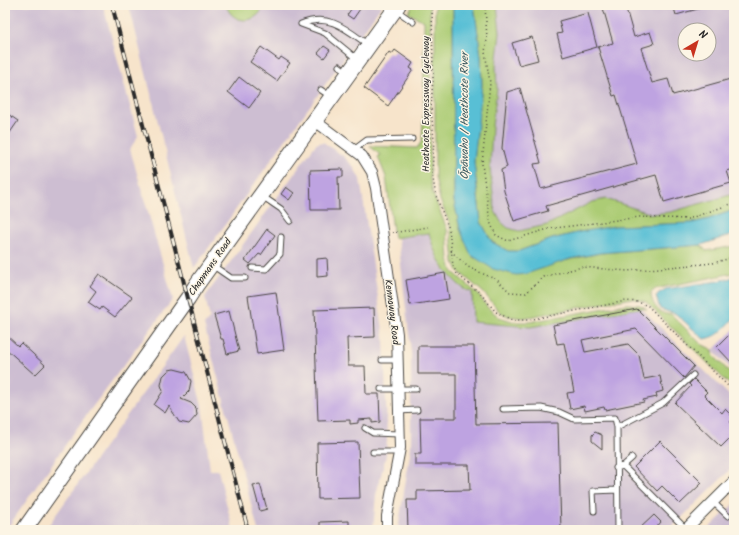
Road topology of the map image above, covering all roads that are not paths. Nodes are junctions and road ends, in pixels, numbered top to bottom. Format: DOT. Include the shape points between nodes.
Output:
graph roads {
  1 [pos="396,7"];
  2 [pos="413,22"];
  3 [pos="369,45"];
  4 [pos="359,60"];
  5 [pos="315,121"];
  6 [pos="412,139"];
  7 [pos="355,150"];
  8 [pos="262,195"];
  9 [pos="290,221"];
  10 [pos="280,237"];
  11 [pos="212,264"];
  12 [pos="252,268"];
  13 [pos="245,278"];
  14 [pos="382,360"];
  15 [pos="397,360"];
  16 [pos="693,375"];
  17 [pos="381,389"];
  18 [pos="398,389"];
  19 [pos="416,389"];
  20 [pos="503,409"];
  21 [pos="417,410"];
  22 [pos="399,411"];
  23 [pos="617,427"];
  24 [pos="365,428"];
  25 [pos="400,434"];
  26 [pos="373,452"];
  27 [pos="399,452"];
  28 [pos="632,458"];
  29 [pos="623,466"];
  30 [pos="616,468"];
  31 [pos="734,481"];
  32 [pos="617,490"];
  33 [pos="713,502"];
  34 [pos="594,511"];
  35 [pos="728,516"];
  36 [pos="24,530"];
  37 [pos="387,530"];
  38 [pos="618,530"];
  39 [pos="685,530"];
  1 -- 2 [label="lane"];
  1 -- 3 [label="street, Chapmans Road"];
  3 -- 4 [label="street, Chapmans Road"];
  3 -- 4 [label="lane" via="331,22 312,20 301,24 325,33"];
  4 -- 5 [label="street, Chapmans Road" via="344,69 327,94"];
  5 -- 7 [label="street, Kennaway Road"];
  5 -- 8 [label="street, Chapmans Road"];
  6 -- 7 [label="lane" via="367,140"];
  7 -- 15 [label="street, Kennaway Road" via="372,172 376,188 396,334"];
  8 -- 9 [label="lane" via="281,209"];
  8 -- 11 [label="street, Chapmans Road"];
  10 -- 12 [label="lane" via="280,254 266,269"];
  11 -- 13 [label="lane" via="231,278"];
  11 -- 36 [label="street, Chapmans Road"];
  14 -- 15 [label="lane"];
  15 -- 18 [label="street, Kennaway Road"];
  16 -- 23 [label="lane" via="663,404"];
  17 -- 18 [label="lane"];
  18 -- 19 [label="lane"];
  18 -- 22 [label="street, Kennaway Road"];
  20 -- 23 [label="lane" via="541,408 574,419 615,418"];
  21 -- 22 [label="lane"];
  22 -- 25 [label="street, Kennaway Road"];
  23 -- 30 [label="lane"];
  24 -- 25 [label="lane" via="373,433"];
  25 -- 27 [label="street, Kennaway Road"];
  26 -- 27 [label="lane"];
  27 -- 37 [label="street, Kennaway Road" via="387,516"];
  28 -- 29 [label="lane"];
  29 -- 30 [label="lane"];
  29 -- 39 [label="lane"];
  30 -- 32 [label="lane"];
  31 -- 33 [label="street"];
  32 -- 34 [label="lane" via="593,491"];
  32 -- 38 [label="lane"];
  33 -- 35 [label="lane"];
  33 -- 39 [label="street"];
}
